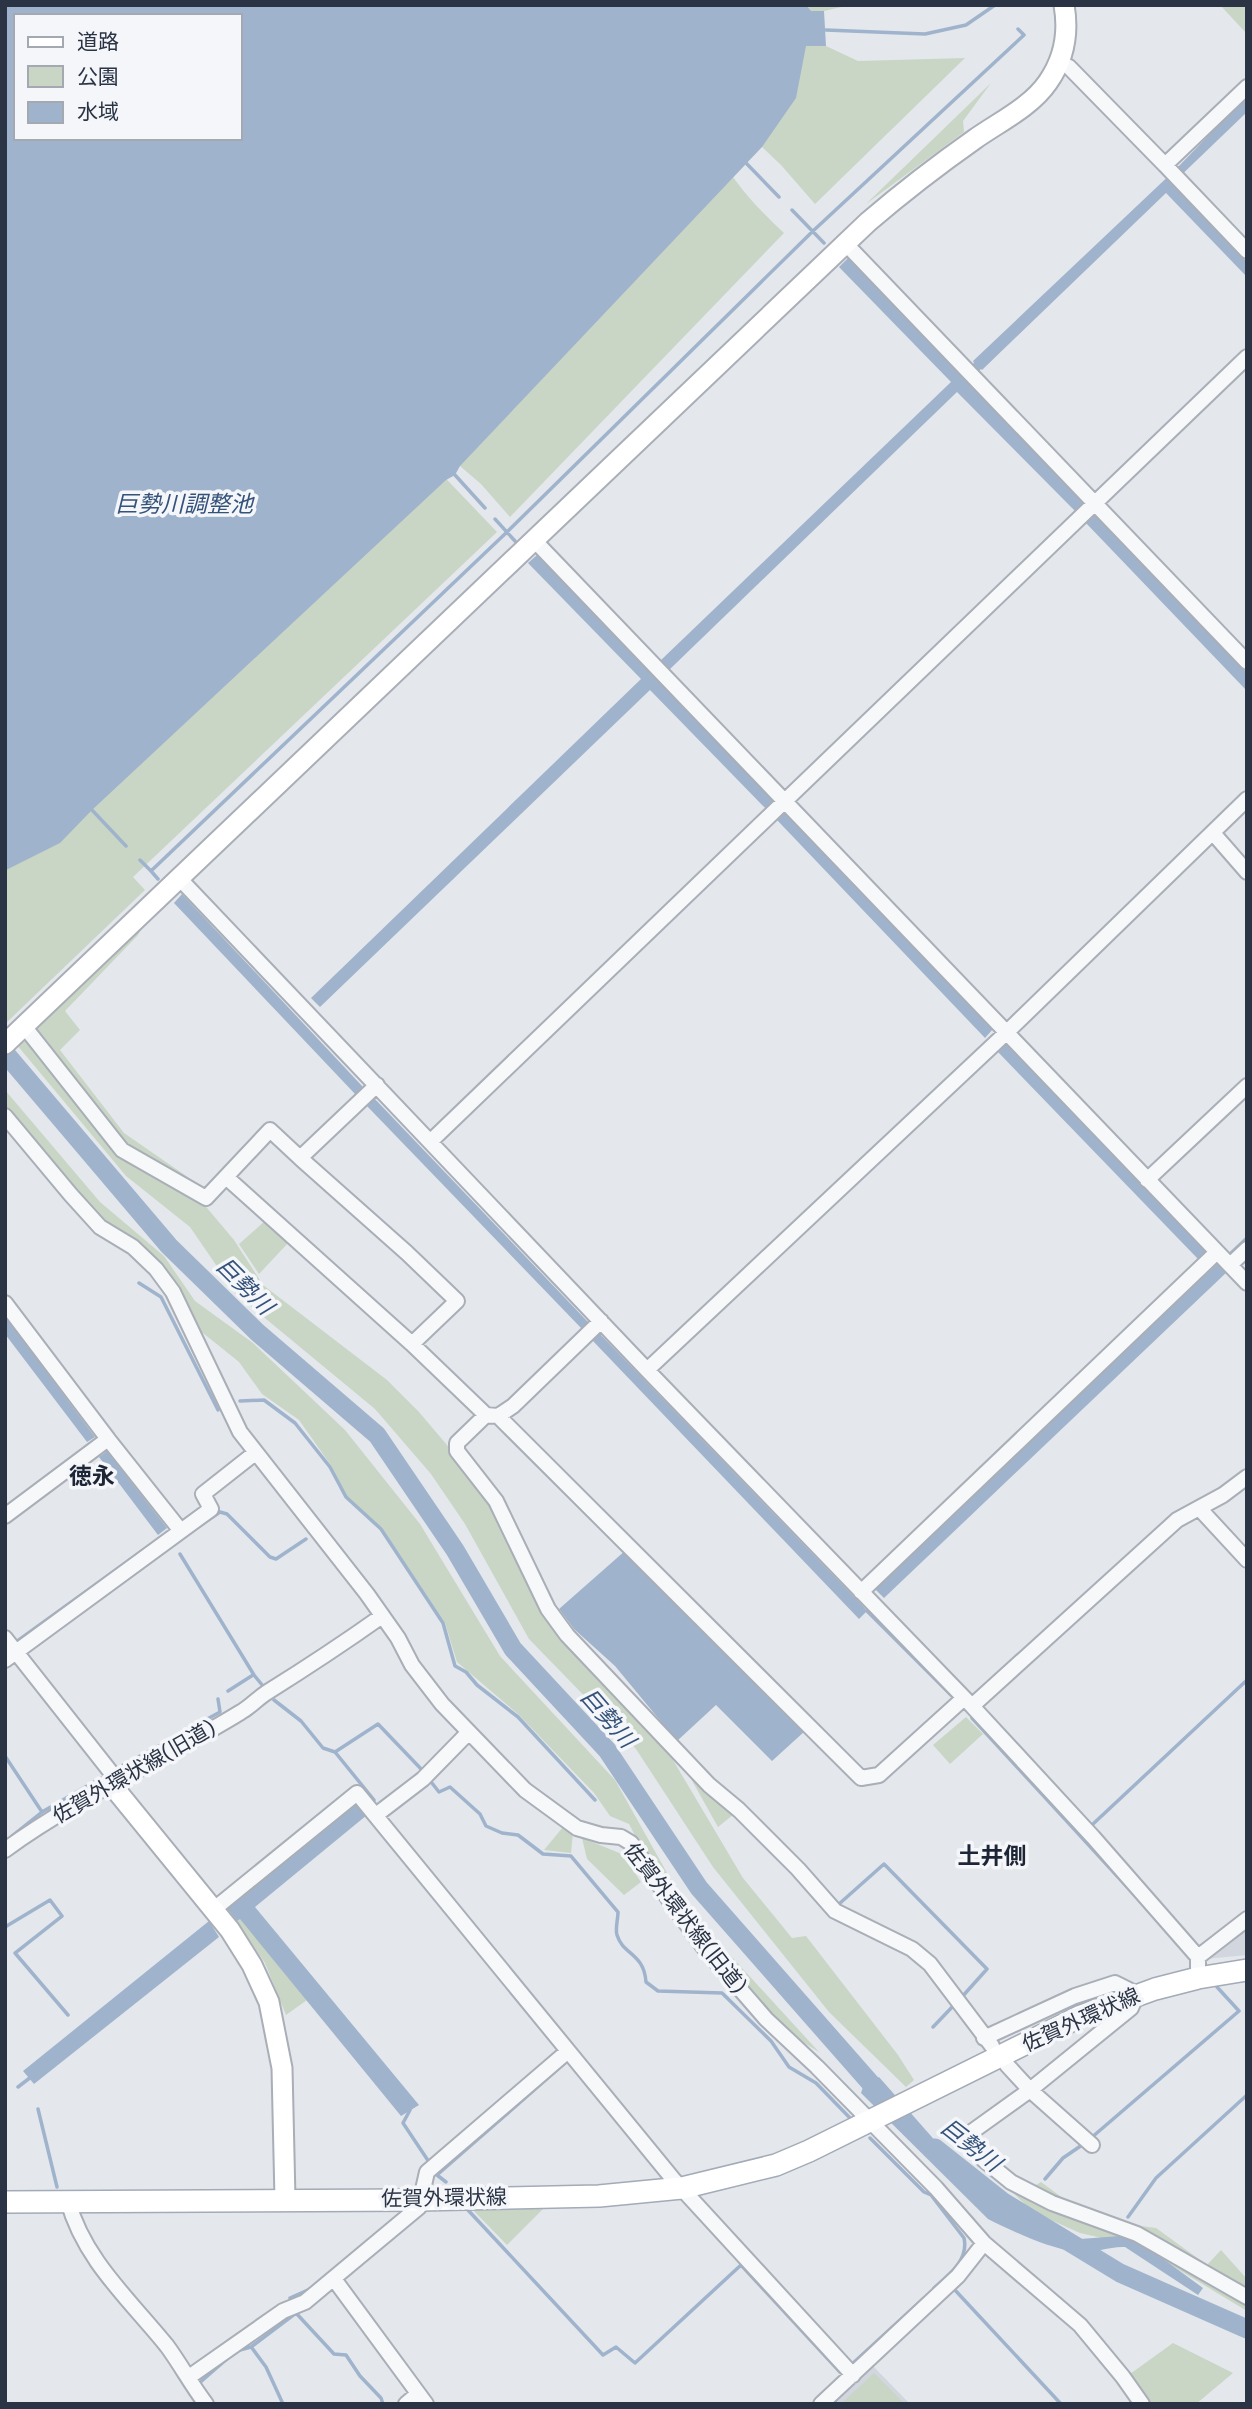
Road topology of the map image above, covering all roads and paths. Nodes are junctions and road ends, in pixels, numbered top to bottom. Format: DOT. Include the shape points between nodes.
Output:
graph roads {
  1 [pos="1064,5"];
  2 [pos="1059,62"];
  3 [pos="1247,87"];
  4 [pos="1167,168"];
  5 [pos="846,244"];
  6 [pos="1247,251"];
  7 [pos="1247,357"];
  8 [pos="1087,509"];
  9 [pos="534,540"];
  10 [pos="1247,662"];
  11 [pos="1247,799"];
  12 [pos="779,808"];
  13 [pos="1213,833"];
  14 [pos="1247,872"];
  15 [pos="178,878"];
  16 [pos="24,1026"];
  17 [pos="999,1038"];
  18 [pos="5,1044"];
  19 [pos="1247,1086"];
  20 [pos="369,1093"];
  21 [pos="5,1116"];
  22 [pos="431,1141"];
  23 [pos="300,1158"];
  24 [pos="226,1177"];
  25 [pos="1147,1180"];
  26 [pos="1247,1249"];
  27 [pos="1211,1259"];
  28 [pos="1230,1265"];
  29 [pos="1247,1283"];
  30 [pos="5,1303"];
  31 [pos="594,1328"];
  32 [pos="412,1344"];
  33 [pos="647,1370"];
  34 [pos="492,1415"];
  35 [pos="101,1444"];
  36 [pos="255,1453"];
  37 [pos="1247,1477"];
  38 [pos="1199,1508"];
  39 [pos="5,1516"];
  40 [pos="181,1531"];
  41 [pos="1247,1560"];
  42 [pos="867,1598"];
  43 [pos="382,1616"];
  44 [pos="5,1639"];
  45 [pos="10,1656"];
  46 [pos="968,1702"];
  47 [pos="469,1732"];
  48 [pos="114,1782"];
  49 [pos="370,1808"];
  50 [pos="7,1845"];
  51 [pos="213,1910"];
  52 [pos="1247,1919"];
  53 [pos="1198,1967"];
  54 [pos="1247,1970"];
  55 [pos="1136,1994"];
  56 [pos="568,2051"];
  57 [pos="1007,2065"];
  58 [pos="1030,2090"];
  59 [pos="870,2122"];
  60 [pos="1088,2141"];
  61 [pos="682,2188"];
  62 [pos="285,2199"];
  63 [pos="420,2200"];
  64 [pos="68,2201"];
  65 [pos="5,2203"];
  66 [pos="984,2243"];
  67 [pos="334,2279"];
  68 [pos="1247,2297"];
  69 [pos="848,2370"];
  70 [pos="194,2393"];
  71 [pos="422,2399"];
  72 [pos="406,2404"];
  73 [pos="821,2404"];
  74 [pos="1142,2404"];
  1 -- 2 [label="street" via="1067,23"];
  2 -- 4 [label="street"];
  2 -- 5 [label="street" via="1047,84 1026,104 918,179"];
  3 -- 4 [label="street"];
  4 -- 6 [label="street"];
  5 -- 8 [label="street" via="970,371"];
  5 -- 9 [label="street"];
  7 -- 8 [label="street"];
  8 -- 10 [label="street"];
  8 -- 12 [label="street"];
  9 -- 12 [label="street" via="659,670"];
  9 -- 15 [label="street"];
  11 -- 13 [label="street"];
  12 -- 17 [label="street"];
  12 -- 22 [label="street"];
  13 -- 14 [label="street"];
  13 -- 17 [label="street"];
  15 -- 16 [label="street"];
  15 -- 20 [label="street" via="306,1011"];
  16 -- 18 [label="street"];
  16 -- 24 [label="street" via="122,1150 206,1198"];
  17 -- 25 [label="street"];
  17 -- 33 [label="street"];
  19 -- 25 [label="street"];
  20 -- 22 [label="street"];
  20 -- 23 [label="street"];
  21 -- 36 [label="street" via="100,1227 133,1247 156,1269 173,1293 226,1407"];
  22 -- 31 [label="street"];
  23 -- 24 [label="street" via="270,1130"];
  23 -- 32 [label="street" via="457,1301"];
  24 -- 32 [label="street"];
  25 -- 27 [label="street"];
  26 -- 28 [label="street"];
  27 -- 28 [label="street"];
  27 -- 42 [label="street"];
  28 -- 29 [label="street"];
  30 -- 35 [label="street"];
  31 -- 33 [label="street"];
  31 -- 34 [label="street" via="513,1406"];
  32 -- 34 [label="street"];
  33 -- 42 [label="street"];
  34 -- 46 [label="street" via="861,1778 879,1775"];
  34 -- 55 [label="street" via="457,1443 457,1451 496,1501 548,1609 709,1785 798,1868 835,1910 912,1949 930,1964 988,2042 1075,1996 1115,1983"];
  35 -- 39 [label="street"];
  35 -- 40 [label="street"];
  36 -- 40 [label="street" via="203,1494 211,1509"];
  36 -- 43 [label="street"];
  37 -- 38 [label="street"];
  38 -- 41 [label="street"];
  38 -- 46 [label="street" via="1177,1520"];
  40 -- 45 [label="street"];
  42 -- 46 [label="street"];
  43 -- 47 [label="street, 佐賀外環状線(旧道)" via="412,1665"];
  43 -- 48 [label="street, 佐賀外環状線(旧道)" via="242,1711"];
  44 -- 45 [label="street"];
  45 -- 48 [label="street"];
  46 -- 53 [label="street" via="1093,1837"];
  47 -- 49 [label="street" via="427,1776"];
  47 -- 59 [label="street, 佐賀外環状線(旧道)" via="525,1790 577,1828 631,1843 702,1945 766,2019"];
  48 -- 50 [label="street, 佐賀外環状線(旧道)"];
  48 -- 51 [label="street"];
  49 -- 51 [label="street" via="357,1793"];
  49 -- 56 [label="street"];
  51 -- 62 [label="street" via="252,1965 276,2029 282,2068"];
  52 -- 53 [label="street"];
  53 -- 54 [label="main road, 佐賀外環状線"];
  53 -- 55 [label="main road, 佐賀外環状線"];
  55 -- 58 [label="street" via="1131,2008"];
  55 -- 59 [label="main road, 佐賀外環状線" via="1081,2016"];
  56 -- 61 [label="street"];
  56 -- 63 [label="street" via="427,2172"];
  57 -- 58 [label="street"];
  58 -- 60 [label="street"];
  58 -- 68 [label="street" via="966,2136 985,2160 1011,2182 1052,2203 1137,2234"];
  59 -- 61 [label="main road, 佐賀外環状線" via="776,2165"];
  59 -- 66 [label="street, 佐賀外環状線(旧道)"];
  61 -- 63 [label="main road, 佐賀外環状線" via="599,2196"];
  61 -- 69 [label="street"];
  62 -- 63 [label="main road, 佐賀外環状線"];
  62 -- 64 [label="main road, 佐賀外環状線"];
  63 -- 67 [label="street" via="419,2207"];
  64 -- 65 [label="main road, 佐賀外環状線"];
  64 -- 70 [label="street" via="102,2270 167,2346"];
  66 -- 69 [label="street" via="958,2276"];
  66 -- 74 [label="street, 佐賀外環状線(旧道)" via="1080,2325"];
  67 -- 70 [label="street" via="305,2302 283,2311"];
  67 -- 71 [label="street"];
  69 -- 73 [label="street"];
  71 -- 72 [label="street"];
}
